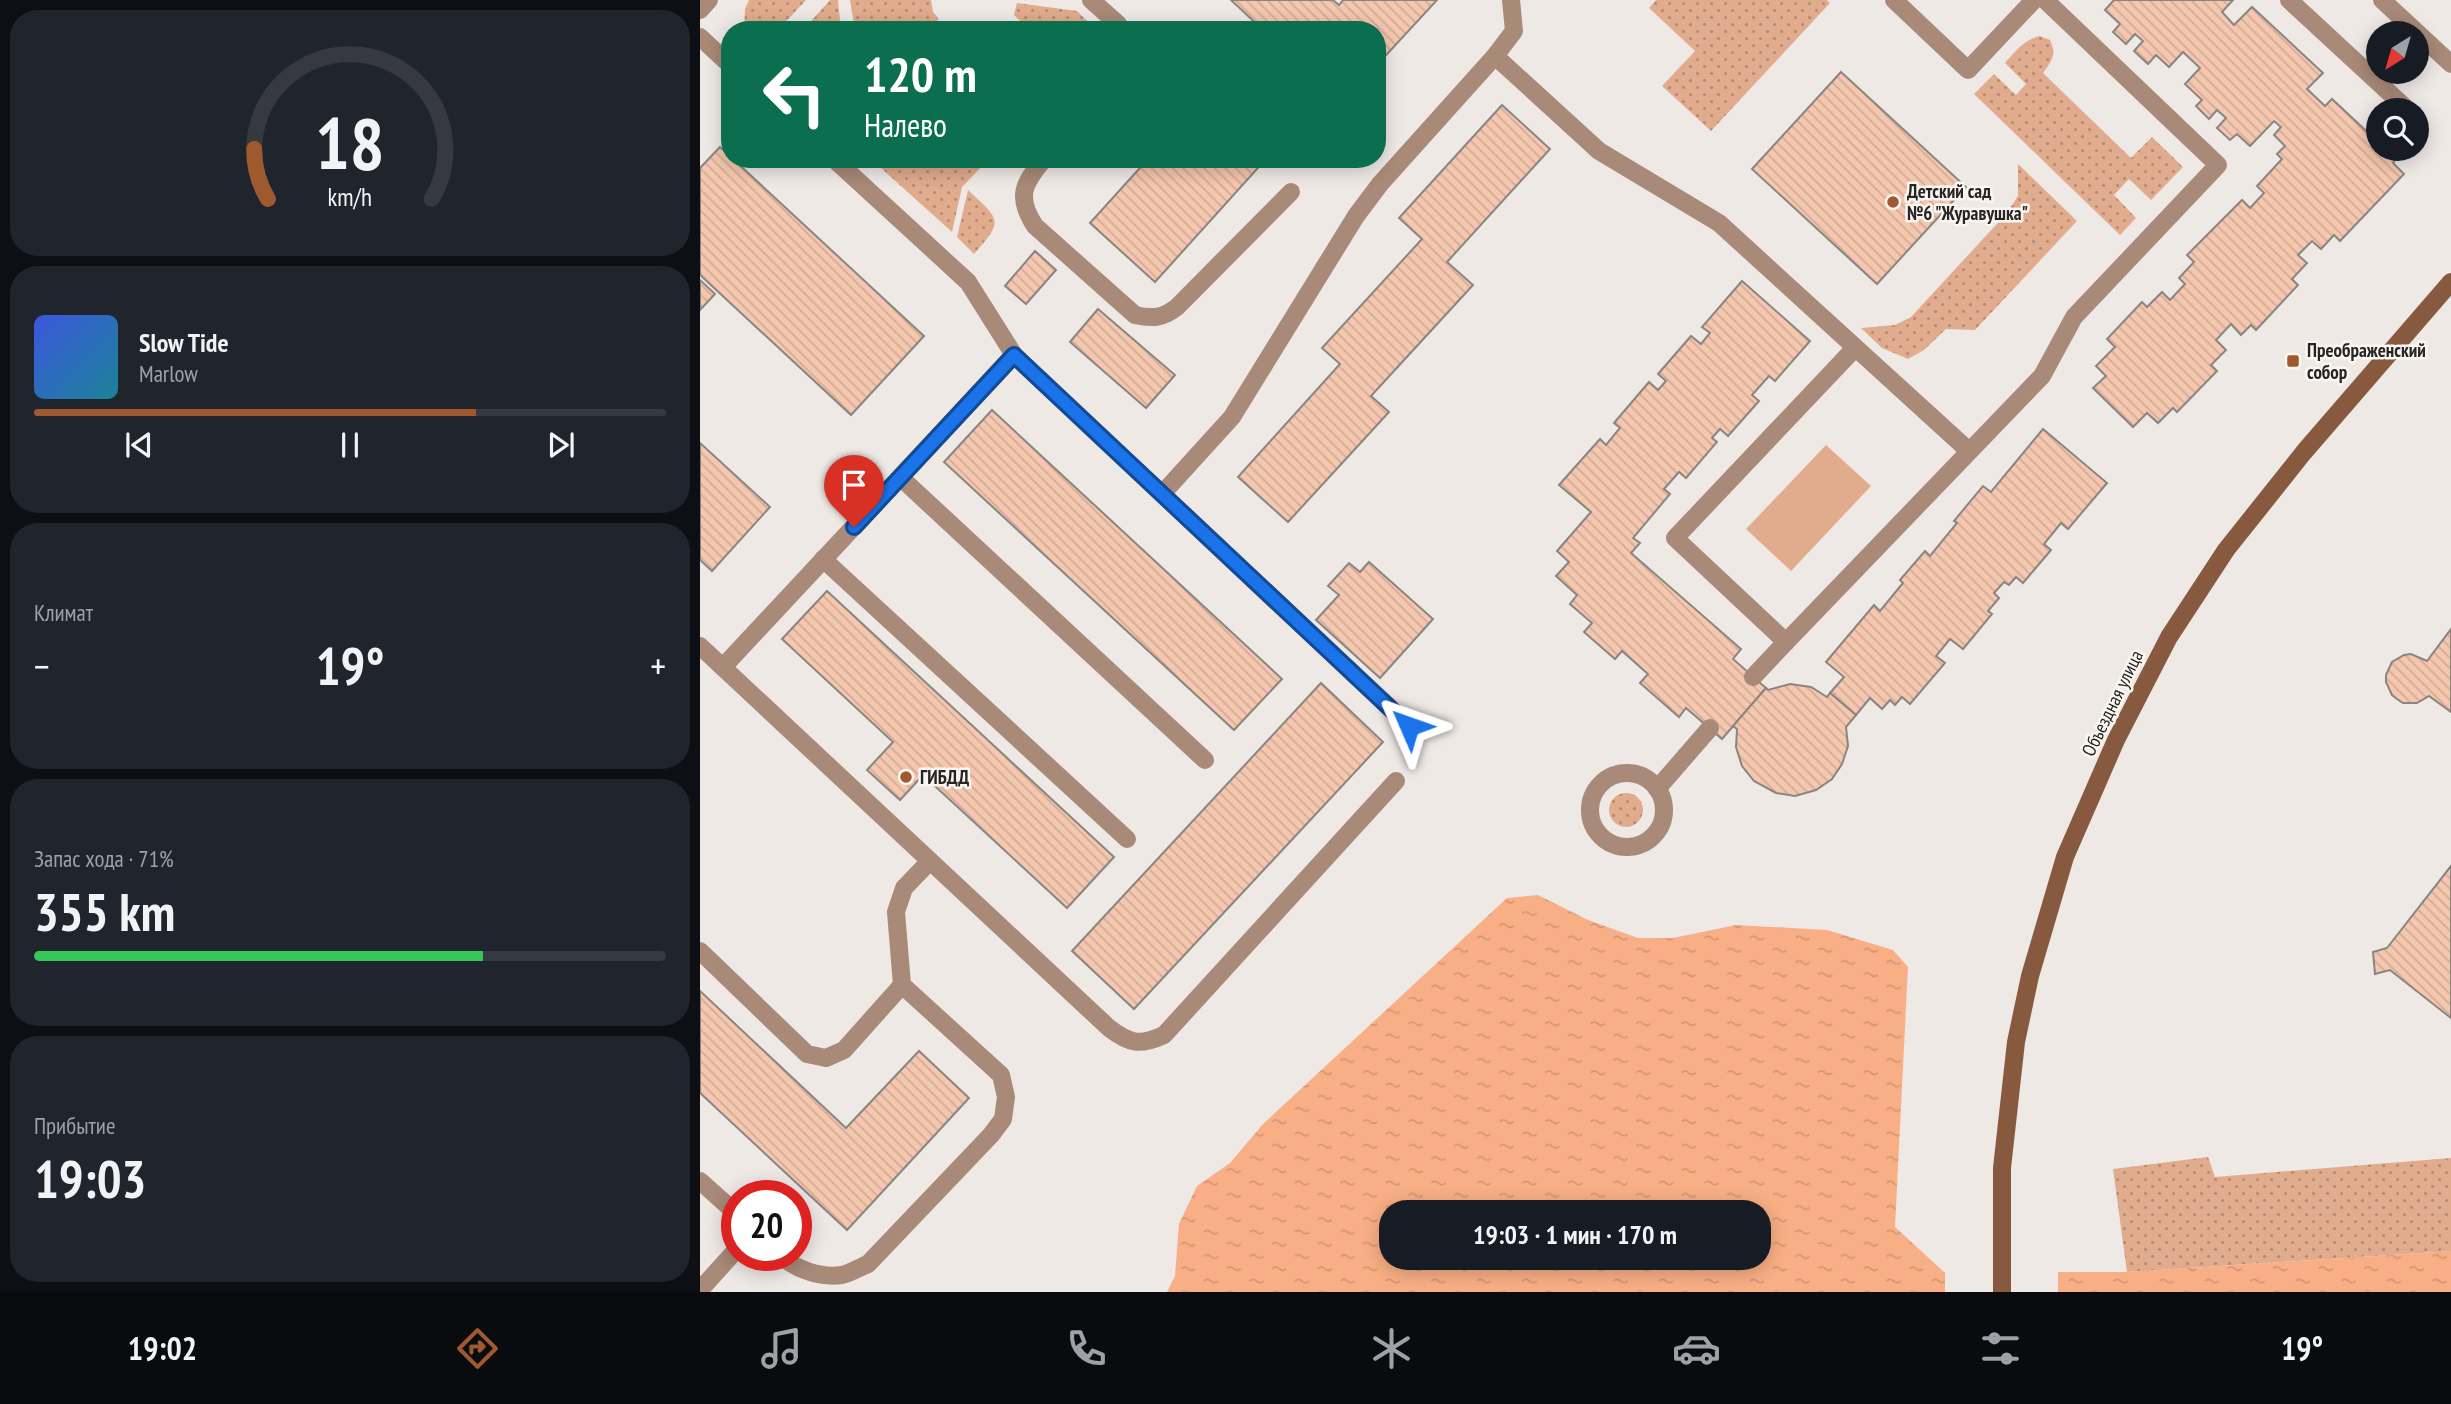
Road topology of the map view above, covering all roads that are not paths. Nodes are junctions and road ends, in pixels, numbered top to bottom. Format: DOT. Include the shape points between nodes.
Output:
graph roads {
  1 [pos="709,0"];
  2 [pos="1091,0"];
  3 [pos="1511,0"];
  4 [pos="1894,0"];
  5 [pos="2034,0"];
  6 [pos="2045,0"];
  7 [pos="2289,0"];
  8 [pos="2382,0"];
  9 [pos="700,10"];
  10 [pos="1115,21"];
  11 [pos="700,37"];
  12 [pos="721,57"];
  13 [pos="1495,57"];
  14 [pos="2451,64"];
  15 [pos="2395,98"];
  16 [pos="844,168"];
  17 [pos="1036,168"];
  18 [pos="1291,192"];
  19 [pos="2451,282"];
  20 [pos="1855,348"];
  21 [pos="1014,355"];
  22 [pos="1969,451"];
  23 [pos="900,477"];
  24 [pos="1162,494"];
  25 [pos="823,559"];
  26 [pos="1786,642"];
  27 [pos="700,646"];
  28 [pos="723,667"];
  29 [pos="1754,677"];
  30 [pos="1409,726"];
  31 [pos="1710,728"];
  32 [pos="1205,760"];
  33 [pos="1396,781"];
  34 [pos="1657,789"];
  35 [pos="1127,839"];
  36 [pos="930,861"];
  37 [pos="700,951"];
  38 [pos="902,985"];
  39 [pos="700,1181"];
  40 [pos="721,1200"];
  41 [pos="721,1267"];
  42 [pos="807,1271"];
  43 [pos="700,1290"];
  44 [pos="2002,1292"];
  1 -- 9 [label="street"];
  2 -- 10 [label="street"];
  3 -- 13 [label="street" via="1514,31"];
  4 -- 5 [label="street" via="1968,70"];
  6 -- 22 [label="street" via="2218,165 2074,317 2042,376"];
  7 -- 15 [label="street"];
  8 -- 14 [label="street"];
  11 -- 12 [label="street"];
  13 -- 20 [label="street" via="1599,151 1719,223"];
  13 -- 24 [label="street" via="1380,184 1232,417"];
  16 -- 21 [label="street" via="968,282"];
  17 -- 18 [label="street" via="1023,195 1035,226 1135,315 1151,319 1177,307"];
  19 -- 44 [label="main road, Объездная улица" via="2226,550 2169,637 2116,740 2065,857 2016,1042 2002,1168"];
  20 -- 22 [label="street"];
  20 -- 26 [label="street" via="1675,538"];
  21 -- 23 [label="street"];
  21 -- 24 [label="street"];
  22 -- 26 [label="street"];
  23 -- 25 [label="street"];
  23 -- 32 [label="street"];
  24 -- 30 [label="street"];
  25 -- 28 [label="street"];
  25 -- 35 [label="street"];
  26 -- 29 [label="street"];
  27 -- 28 [label="street"];
  28 -- 36 [label="street"];
  31 -- 34 [label="street"];
  33 -- 36 [label="street" via="1164,1035 1147,1043 1125,1041 1109,1028"];
  34 -- 34 [label="street" via="1662,820 1645,842 1619,846 1604,840 1594,828 1591,802 1597,788 1609,778 1635,774"];
  36 -- 38 [label="street" via="904,888 896,912"];
  37 -- 38 [label="street" via="807,1054 826,1058 844,1050"];
  38 -- 42 [label="street" via="1001,1075 1006,1097 1003,1119 868,1264 844,1275"];
  39 -- 40 [label="street"];
  41 -- 43 [label="street"];
}
